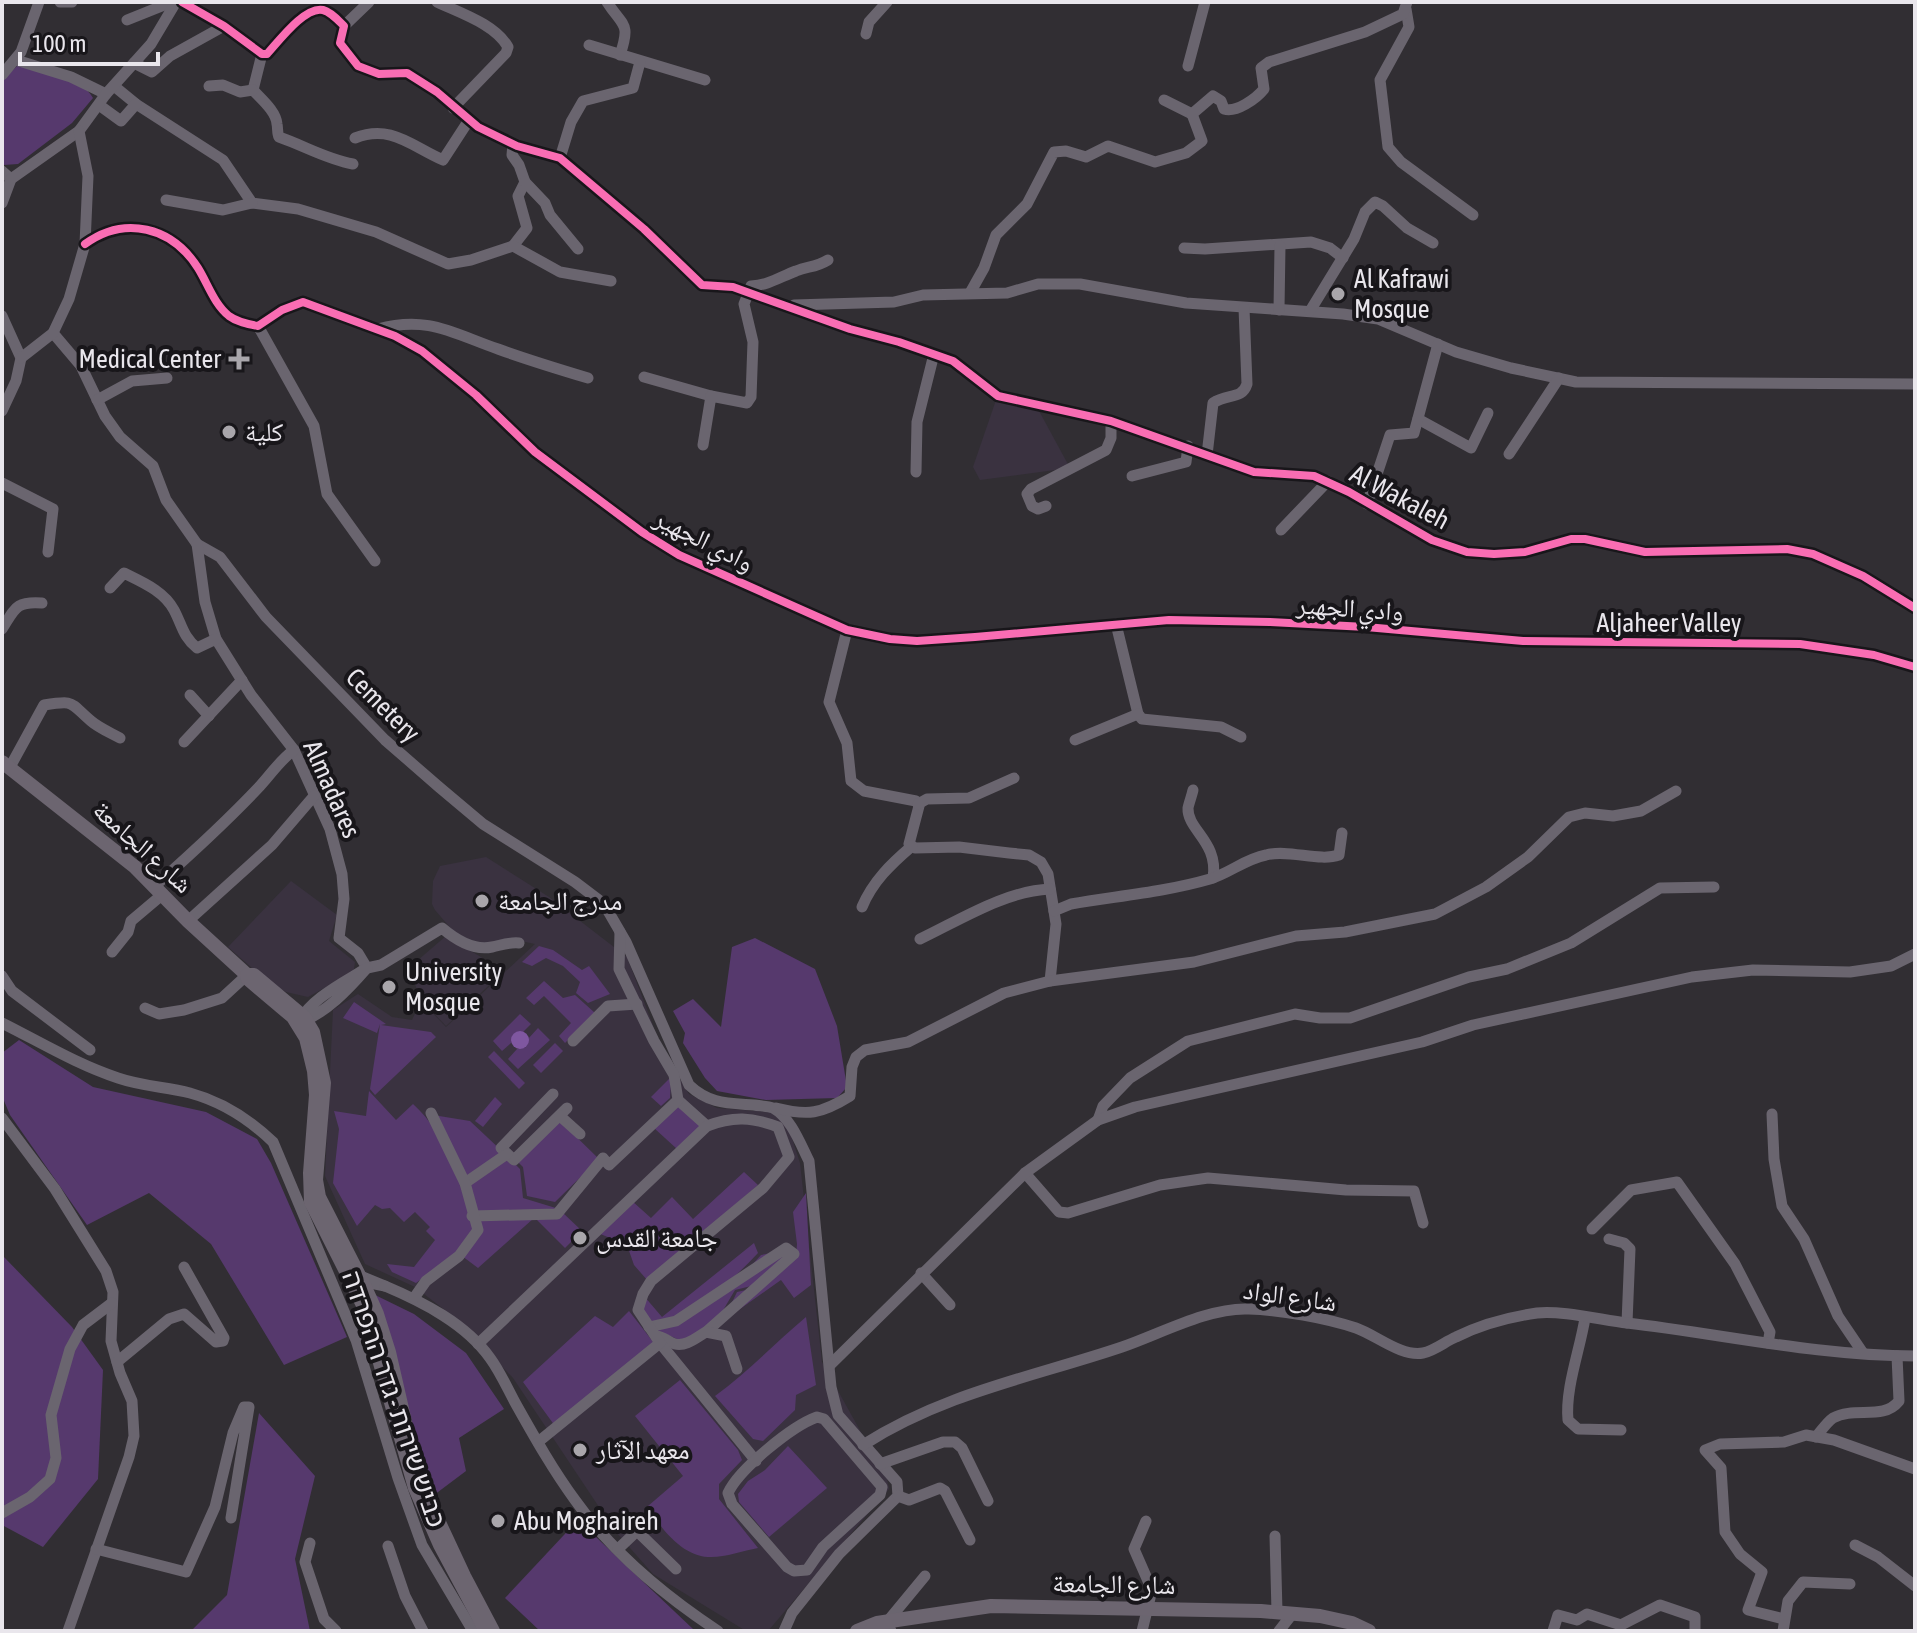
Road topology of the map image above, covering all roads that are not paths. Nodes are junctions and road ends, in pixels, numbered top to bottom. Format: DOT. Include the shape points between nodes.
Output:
graph roads {
  1 [pos="39,2"];
  2 [pos="60,2"];
  3 [pos="72,2"];
  4 [pos="177,2"];
  5 [pos="369,2"];
  6 [pos="437,2"];
  7 [pos="607,2"];
  8 [pos="887,2"];
  9 [pos="1205,2"];
  10 [pos="318,6"];
  11 [pos="1407,6"];
  12 [pos="127,20"];
  13 [pos="224,26"];
  14 [pos="344,26"];
  15 [pos="866,34"];
  16 [pos="589,45"];
  17 [pos="262,54"];
  18 [pos="620,55"];
  19 [pos="16,60"];
  20 [pos="640,62"];
  21 [pos="134,63"];
  22 [pos="1188,66"];
  23 [pos="2,75"];
  24 [pos="705,80"];
  25 [pos="209,86"];
  26 [pos="253,90"];
  27 [pos="106,95"];
  28 [pos="1164,100"];
  29 [pos="136,104"];
  30 [pos="453,108"];
  31 [pos="1192,114"];
  32 [pos="469,120"];
  33 [pos="79,131"];
  34 [pos="355,138"];
  35 [pos="513,144"];
  36 [pos="560,158"];
  37 [pos="353,164"];
  38 [pos="6,175"];
  39 [pos="525,182"];
  40 [pos="166,200"];
  41 [pos="2,203"];
  42 [pos="252,203"];
  43 [pos="1473,215"];
  44 [pos="1433,243"];
  45 [pos="85,244"];
  46 [pos="513,246"];
  47 [pos="1280,246"];
  48 [pos="1184,248"];
  49 [pos="578,249"];
  50 [pos="1343,258"];
  51 [pos="828,260"];
  52 [pos="611,281"];
  53 [pos="747,292"];
  54 [pos="970,293"];
  55 [pos="786,306"];
  56 [pos="1244,308"];
  57 [pos="1279,310"];
  58 [pos="1310,311"];
  59 [pos="2,316"];
  60 [pos="258,326"];
  61 [pos="377,329"];
  62 [pos="53,333"];
  63 [pos="1438,344"];
  64 [pos="934,354"];
  65 [pos="21,358"];
  66 [pos="644,377"];
  67 [pos="167,378"];
  68 [pos="588,378"];
  69 [pos="1559,378"];
  70 [pos="1915,384"];
  71 [pos="711,396"];
  72 [pos="97,400"];
  73 [pos="2,411"];
  74 [pos="1488,413"];
  75 [pos="1418,419"];
  76 [pos="1111,421"];
  77 [pos="703,445"];
  78 [pos="1188,446"];
  79 [pos="1509,454"];
  80 [pos="1207,455"];
  81 [pos="916,472"];
  82 [pos="1132,476"];
  83 [pos="1328,481"];
  84 [pos="2,483"];
  85 [pos="1367,504"];
  86 [pos="1046,506"];
  87 [pos="1281,530"];
  88 [pos="197,544"];
  89 [pos="48,552"];
  90 [pos="375,561"];
  91 [pos="110,588"];
  92 [pos="42,603"];
  93 [pos="1915,608"];
  94 [pos="1116,624"];
  95 [pos="2,629"];
  96 [pos="847,630"];
  97 [pos="1421,633"];
  98 [pos="216,639"];
  99 [pos="1915,667"];
  100 [pos="242,680"];
  101 [pos="190,695"];
  102 [pos="1138,714"];
  103 [pos="209,716"];
  104 [pos="1241,737"];
  105 [pos="120,738"];
  106 [pos="1075,740"];
  107 [pos="184,742"];
  108 [pos="294,750"];
  109 [pos="6,765"];
  110 [pos="1014,778"];
  111 [pos="1193,790"];
  112 [pos="1676,791"];
  113 [pos="314,796"];
  114 [pos="918,804"];
  115 [pos="1342,833"];
  116 [pos="912,846"];
  117 [pos="1213,878"];
  118 [pos="1714,887"];
  119 [pos="1050,889"];
  120 [pos="159,890"];
  121 [pos="862,907"];
  122 [pos="1054,911"];
  123 [pos="188,921"];
  124 [pos="620,931"];
  125 [pos="920,939"];
  126 [pos="519,943"];
  127 [pos="112,952"];
  128 [pos="1915,954"];
  129 [pos="367,968"];
  130 [pos="247,975"];
  131 [pos="2,976"];
  132 [pos="1050,981"];
  133 [pos="637,1004"];
  134 [pos="145,1008"];
  135 [pos="302,1020"];
  136 [pos="2,1023"];
  137 [pos="573,1041"];
  138 [pos="90,1050"];
  139 [pos="553,1094"];
  140 [pos="678,1100"];
  141 [pos="771,1107"];
  142 [pos="431,1113"];
  143 [pos="1772,1114"];
  144 [pos="2,1118"];
  145 [pos="1098,1120"];
  146 [pos="707,1126"];
  147 [pos="580,1134"];
  148 [pos="507,1154"];
  149 [pos="1025,1173"];
  150 [pos="465,1183"];
  151 [pos="472,1216"];
  152 [pos="1423,1223"];
  153 [pos="1592,1229"];
  154 [pos="1609,1239"];
  155 [pos="184,1267"];
  156 [pos="921,1273"];
  157 [pos="357,1279"];
  158 [pos="414,1298"];
  159 [pos="112,1303"];
  160 [pos="950,1305"];
  161 [pos="1585,1318"];
  162 [pos="1627,1323"];
  163 [pos="706,1332"];
  164 [pos="655,1335"];
  165 [pos="1768,1343"];
  166 [pos="478,1344"];
  167 [pos="1863,1353"];
  168 [pos="1897,1356"];
  169 [pos="1915,1356"];
  170 [pos="117,1362"];
  171 [pos="830,1365"];
  172 [pos="737,1369"];
  173 [pos="1621,1430"];
  174 [pos="1816,1437"];
  175 [pos="538,1442"];
  176 [pos="863,1445"];
  177 [pos="756,1461"];
  178 [pos="880,1464"];
  179 [pos="1915,1469"];
  180 [pos="898,1496"];
  181 [pos="988,1501"];
  182 [pos="2,1513"];
  183 [pos="231,1518"];
  184 [pos="1146,1521"];
  185 [pos="1275,1536"];
  186 [pos="970,1540"];
  187 [pos="310,1543"];
  188 [pos="1855,1545"];
  189 [pos="388,1546"];
  190 [pos="96,1549"];
  191 [pos="618,1549"];
  192 [pos="676,1569"];
  193 [pos="925,1576"];
  194 [pos="1850,1584"];
  195 [pos="1915,1586"];
  196 [pos="1148,1608"];
  197 [pos="1277,1612"];
  198 [pos="1293,1613"];
  199 [pos="1784,1625"];
  200 [pos="889,1626"];
  201 [pos="68,1631"];
  202 [pos="336,1631"];
  203 [pos="423,1631"];
  204 [pos="473,1631"];
  205 [pos="486,1631"];
  206 [pos="493,1631"];
  207 [pos="718,1631"];
  208 [pos="784,1631"];
  209 [pos="857,1631"];
  210 [pos="1142,1631"];
  211 [pos="1279,1631"];
  212 [pos="1369,1631"];
  213 [pos="1553,1631"];
  214 [pos="1695,1631"];
  1 -- 19 [label="street"];
  2 -- 3 [label="street"];
  4 -- 12 [label="street"];
  4 -- 13 [label="street"];
  4 -- 21 [label="street"];
  5 -- 14 [label="street"];
  6 -- 30 [label="street" via="476,20 508,47"];
  7 -- 18 [label="street" via="618,13 626,35"];
  8 -- 15 [label="street" via="869,22"];
  9 -- 22 [label="street"];
  10 -- 14 [label="street"];
  10 -- 17 [label="street"];
  11 -- 31 [label="street" via="1403,14 1365,32 1269,62 1261,68 1264,89 1237,108 1224,109 1213,96"];
  11 -- 43 [label="street" via="1409,27 1380,80 1388,147"];
  13 -- 17 [label="street"];
  13 -- 21 [label="street" via="152,72"];
  14 -- 30 [label="street" via="340,43 358,66 379,74 407,73"];
  16 -- 18 [label="street"];
  17 -- 26 [label="street"];
  18 -- 20 [label="street"];
  19 -- 23 [label="street"];
  19 -- 27 [label="street" via="71,77"];
  20 -- 24 [label="street"];
  20 -- 36 [label="street" via="633,88 583,101"];
  21 -- 27 [label="street"];
  25 -- 26 [label="street"];
  26 -- 37 [label="street" via="271,109 279,137"];
  27 -- 29 [label="street"];
  27 -- 29 [label="street" via="121,121"];
  27 -- 33 [label="street"];
  28 -- 31 [label="street"];
  29 -- 42 [label="street" via="223,160"];
  30 -- 32 [label="street"];
  31 -- 54 [label="street" via="1202,141 1155,162 1108,146 1086,157 1054,152 1027,204 996,235"];
  32 -- 34 [label="street" via="443,160 386,133"];
  32 -- 35 [label="street"];
  33 -- 38 [label="street"];
  33 -- 45 [label="street" via="88,176"];
  35 -- 36 [label="street"];
  35 -- 39 [label="street" via="512,155"];
  36 -- 53 [label="street, Al Wakaleh" via="702,285"];
  38 -- 41 [label="street"];
  39 -- 46 [label="street" via="518,196 527,228"];
  39 -- 49 [label="street"];
  40 -- 42 [label="street" via="223,210"];
  42 -- 46 [label="street" via="298,209 376,232 448,264"];
  44 -- 50 [label="street" via="1375,202"];
  45 -- 60 [label="street" via="102,231 127,226 173,241 231,318"];
  45 -- 62 [label="street"];
  46 -- 52 [label="street" via="560,272"];
  47 -- 48 [label="street"];
  47 -- 50 [label="street" via="1311,242"];
  47 -- 57 [label="street"];
  50 -- 58 [label="street"];
  51 -- 53 [label="street" via="751,286"];
  53 -- 55 [label="street, Al Wakaleh"];
  53 -- 71 [label="street" via="744,304 753,342 751,397 747,403"];
  54 -- 55 [label="street"];
  54 -- 56 [label="street" via="1080,284"];
  55 -- 64 [label="street, Al Wakaleh"];
  56 -- 57 [label="street"];
  56 -- 80 [label="street" via="1247,384 1239,395 1213,403"];
  57 -- 58 [label="street"];
  58 -- 63 [label="street" via="1378,319"];
  59 -- 65 [label="street"];
  60 -- 61 [label="street, وادي الجهير" via="303,302"];
  60 -- 90 [label="street" via="314,426 327,494"];
  61 -- 68 [label="street" via="399,323 449,328"];
  61 -- 96 [label="street, وادي الجهير" via="422,351 535,452 642,532 679,555"];
  62 -- 65 [label="street"];
  62 -- 72 [label="street" via="81,366"];
  63 -- 69 [label="street"];
  63 -- 75 [label="street"];
  64 -- 76 [label="street, Al Wakaleh" via="953,361 998,396"];
  64 -- 81 [label="street" via="917,422"];
  65 -- 73 [label="street"];
  66 -- 71 [label="street"];
  67 -- 72 [label="street" via="132,381"];
  69 -- 70 [label="street"];
  69 -- 79 [label="street"];
  71 -- 77 [label="street"];
  72 -- 88 [label="street" via="120,437 153,466 166,500"];
  74 -- 75 [label="street" via="1471,448"];
  75 -- 85 [label="street" via="1414,433 1390,435"];
  76 -- 78 [label="street, Al Wakaleh"];
  76 -- 86 [label="street" via="1106,450 1027,494 1032,506"];
  78 -- 80 [label="street, Al Wakaleh"];
  78 -- 82 [label="street" via="1186,462"];
  80 -- 83 [label="street, Al Wakaleh" via="1254,472"];
  83 -- 85 [label="street, Al Wakaleh"];
  83 -- 87 [label="street"];
  84 -- 89 [label="street" via="53,509"];
  85 -- 93 [label="street, Al Wakaleh" via="1432,540 1467,552 1525,552 1571,539 1602,540 1645,552 1787,549 1863,576"];
  88 -- 98 [label="street, Almadares"];
  88 -- 124 [label="street, Cemetery" via="220,557 266,617 385,740 483,824 604,904"];
  91 -- 98 [label="street" via="124,573 165,598 197,648"];
  92 -- 95 [label="street" via="20,604"];
  94 -- 96 [label="street, وادي الجهير" via="917,641"];
  94 -- 97 [label="street, وادي الجهير" via="1270,622"];
  94 -- 102 [label="street"];
  96 -- 114 [label="street" via="829,702 847,743 851,781 864,791"];
  97 -- 99 [label="street, Aljaheer Valley" via="1527,642 1800,644"];
  98 -- 100 [label="street, Almadares"];
  100 -- 103 [label="street"];
  100 -- 108 [label="street, Almadares"];
  101 -- 103 [label="street"];
  102 -- 104 [label="street" via="1142,719 1221,727"];
  102 -- 106 [label="street"];
  103 -- 107 [label="street"];
  105 -- 109 [label="street" via="77,706 44,705"];
  108 -- 113 [label="street, Almadares"];
  108 -- 120 [label="street"];
  109 -- 120 [label="main road, شارع الجامعة"];
  110 -- 114 [label="street" via="969,798"];
  111 -- 117 [label="street" via="1190,819 1206,840 1215,865"];
  112 -- 132 [label="street" via="1641,811 1569,817 1528,857 1435,914 1296,936 1194,962"];
  113 -- 123 [label="street" via="272,845"];
  113 -- 129 [label="street, Almadares" via="342,874 339,938"];
  114 -- 116 [label="street"];
  115 -- 117 [label="street" via="1339,855 1268,854"];
  116 -- 119 [label="street" via="1029,855 1041,862"];
  116 -- 121 [label="street" via="879,877"];
  117 -- 122 [label="street"];
  118 -- 145 [label="street" via="1660,888 1571,943 1507,969 1350,1018 1295,1014 1188,1041 1130,1078 1103,1106"];
  119 -- 122 [label="street"];
  119 -- 125 [label="street" via="1029,890"];
  120 -- 123 [label="main road, شارع الجامعة"];
  120 -- 127 [label="street"];
  122 -- 132 [label="street"];
  123 -- 130 [label="main road, شارع الجامعة"];
  124 -- 133 [label="street" via="619,969"];
  124 -- 141 [label="street, Cemetery" via="689,1085 702,1097 719,1102"];
  126 -- 129 [label="street" via="471,946 442,928"];
  128 -- 145 [label="street" via="1891,966 1850,972 1753,970 1692,977 1473,1025"];
  129 -- 135 [label="street" via="331,1005"];
  130 -- 134 [label="street" via="222,998 159,1014"];
  130 -- 135 [label="main road, شارع الجامعة" via="254,975"];
  131 -- 138 [label="street" via="12,991"];
  132 -- 141 [label="street, Cemetery" via="1004,993 908,1042 865,1050 852,1067 850,1096 831,1108 804,1115"];
  133 -- 137 [label="street" via="608,1006"];
  133 -- 140 [label="street" via="674,1075"];
  135 -- 157 [label="main road" via="313,1032 324,1083 319,1197"];
  136 -- 204 [label="street, כביש שירות - גדר ההפרדה" via="120,1079 192,1093 223,1105 249,1119 273,1142 356,1340 422,1545"];
  139 -- 148 [label="street" via="501,1148"];
  140 -- 146 [label="street"];
  140 -- 151 [label="street" via="609,1165 603,1158 557,1214"];
  141 -- 171 [label="street" via="785,1118 809,1161"];
  142 -- 150 [label="street"];
  143 -- 167 [label="street" via="1782,1206 1804,1239 1838,1316"];
  144 -- 159 [label="street" via="106,1271"];
  145 -- 149 [label="street"];
  146 -- 164 [label="street" via="755,1118 778,1127 789,1157 763,1188 651,1281 638,1310"];
  146 -- 166 [label="street"];
  147 -- 148 [label="street" via="563,1112 514,1160"];
  148 -- 150 [label="street"];
  149 -- 152 [label="street" via="1059,1212 1208,1178 1414,1191"];
  149 -- 156 [label="street"];
  150 -- 151 [label="street"];
  151 -- 158 [label="street" via="478,1230"];
  153 -- 165 [label="street" via="1631,1190 1677,1182 1735,1264 1770,1332"];
  154 -- 162 [label="street" via="1630,1249"];
  155 -- 170 [label="street" via="223,1341 216,1342 184,1314 169,1319"];
  156 -- 160 [label="street"];
  156 -- 171 [label="street"];
  157 -- 158 [label="street"];
  157 -- 205 [label="main road" via="415,1488"];
  157 -- 206 [label="main road" via="389,1352 414,1461"];
  158 -- 166 [label="street"];
  159 -- 170 [label="street" via="111,1341"];
  159 -- 182 [label="street" via="83,1325 70,1349 51,1415 56,1458 50,1479"];
  161 -- 162 [label="street, شارع الواد"];
  161 -- 173 [label="street" via="1566,1403 1568,1420 1578,1429"];
  161 -- 176 [label="street, شارع الواد" via="1539,1313 1480,1326 1423,1353 1406,1351 1356,1328 1297,1315 1223,1311 954,1399"];
  162 -- 165 [label="street, شارع الواد"];
  163 -- 164 [label="street" via="684,1344"];
  163 -- 164 [label="street" via="794,1254 786,1248"];
  163 -- 172 [label="street" via="726,1336"];
  164 -- 175 [label="street"];
  164 -- 177 [label="street"];
  165 -- 167 [label="street, شارع الواد"];
  166 -- 175 [label="street" via="500,1372"];
  167 -- 168 [label="street, شارع الواد"];
  168 -- 169 [label="street, شارع الواد"];
  168 -- 174 [label="street" via="1899,1401 1893,1408 1831,1419"];
  170 -- 190 [label="street" via="132,1401 134,1436"];
  171 -- 176 [label="street" via="838,1415"];
  174 -- 179 [label="street"];
  174 -- 199 [label="street" via="1720,1444 1705,1450 1721,1468 1725,1532 1762,1572 1748,1610"];
  175 -- 191 [label="street" via="575,1501"];
  176 -- 178 [label="street"];
  177 -- 177 [label="street" via="732,1485 729,1499 794,1571 807,1570 882,1487 817,1417"];
  178 -- 180 [label="street" via="897,1482"];
  178 -- 181 [label="street" via="955,1442"];
  180 -- 186 [label="street" via="909,1500 940,1488 945,1491"];
  180 -- 208 [label="street" via="839,1554"];
  183 -- 190 [label="street" via="249,1407 244,1407 233,1433 215,1507 186,1572"];
  184 -- 196 [label="street" via="1134,1549 1152,1590"];
  185 -- 197 [label="street"];
  187 -- 202 [label="street" via="305,1562 324,1619"];
  188 -- 195 [label="street"];
  189 -- 203 [label="street"];
  190 -- 201 [label="street"];
  191 -- 192 [label="street" via="637,1531"];
  191 -- 207 [label="street" via="684,1609"];
  193 -- 200 [label="street"];
  194 -- 199 [label="street" via="1803,1582 1788,1601"];
  196 -- 197 [label="main road, شارع الجامعة"];
  196 -- 200 [label="main road, شارع الجامعة" via="991,1606"];
  196 -- 210 [label="street"];
  197 -- 198 [label="main road, شارع الجامعة"];
  198 -- 211 [label="street"];
  198 -- 212 [label="main road, شارع الجامعة"];
  200 -- 209 [label="main road, شارع الجامعة"];
  213 -- 214 [label="street" via="1558,1615 1577,1620 1587,1614 1621,1625 1660,1605 1695,1617"];
}
